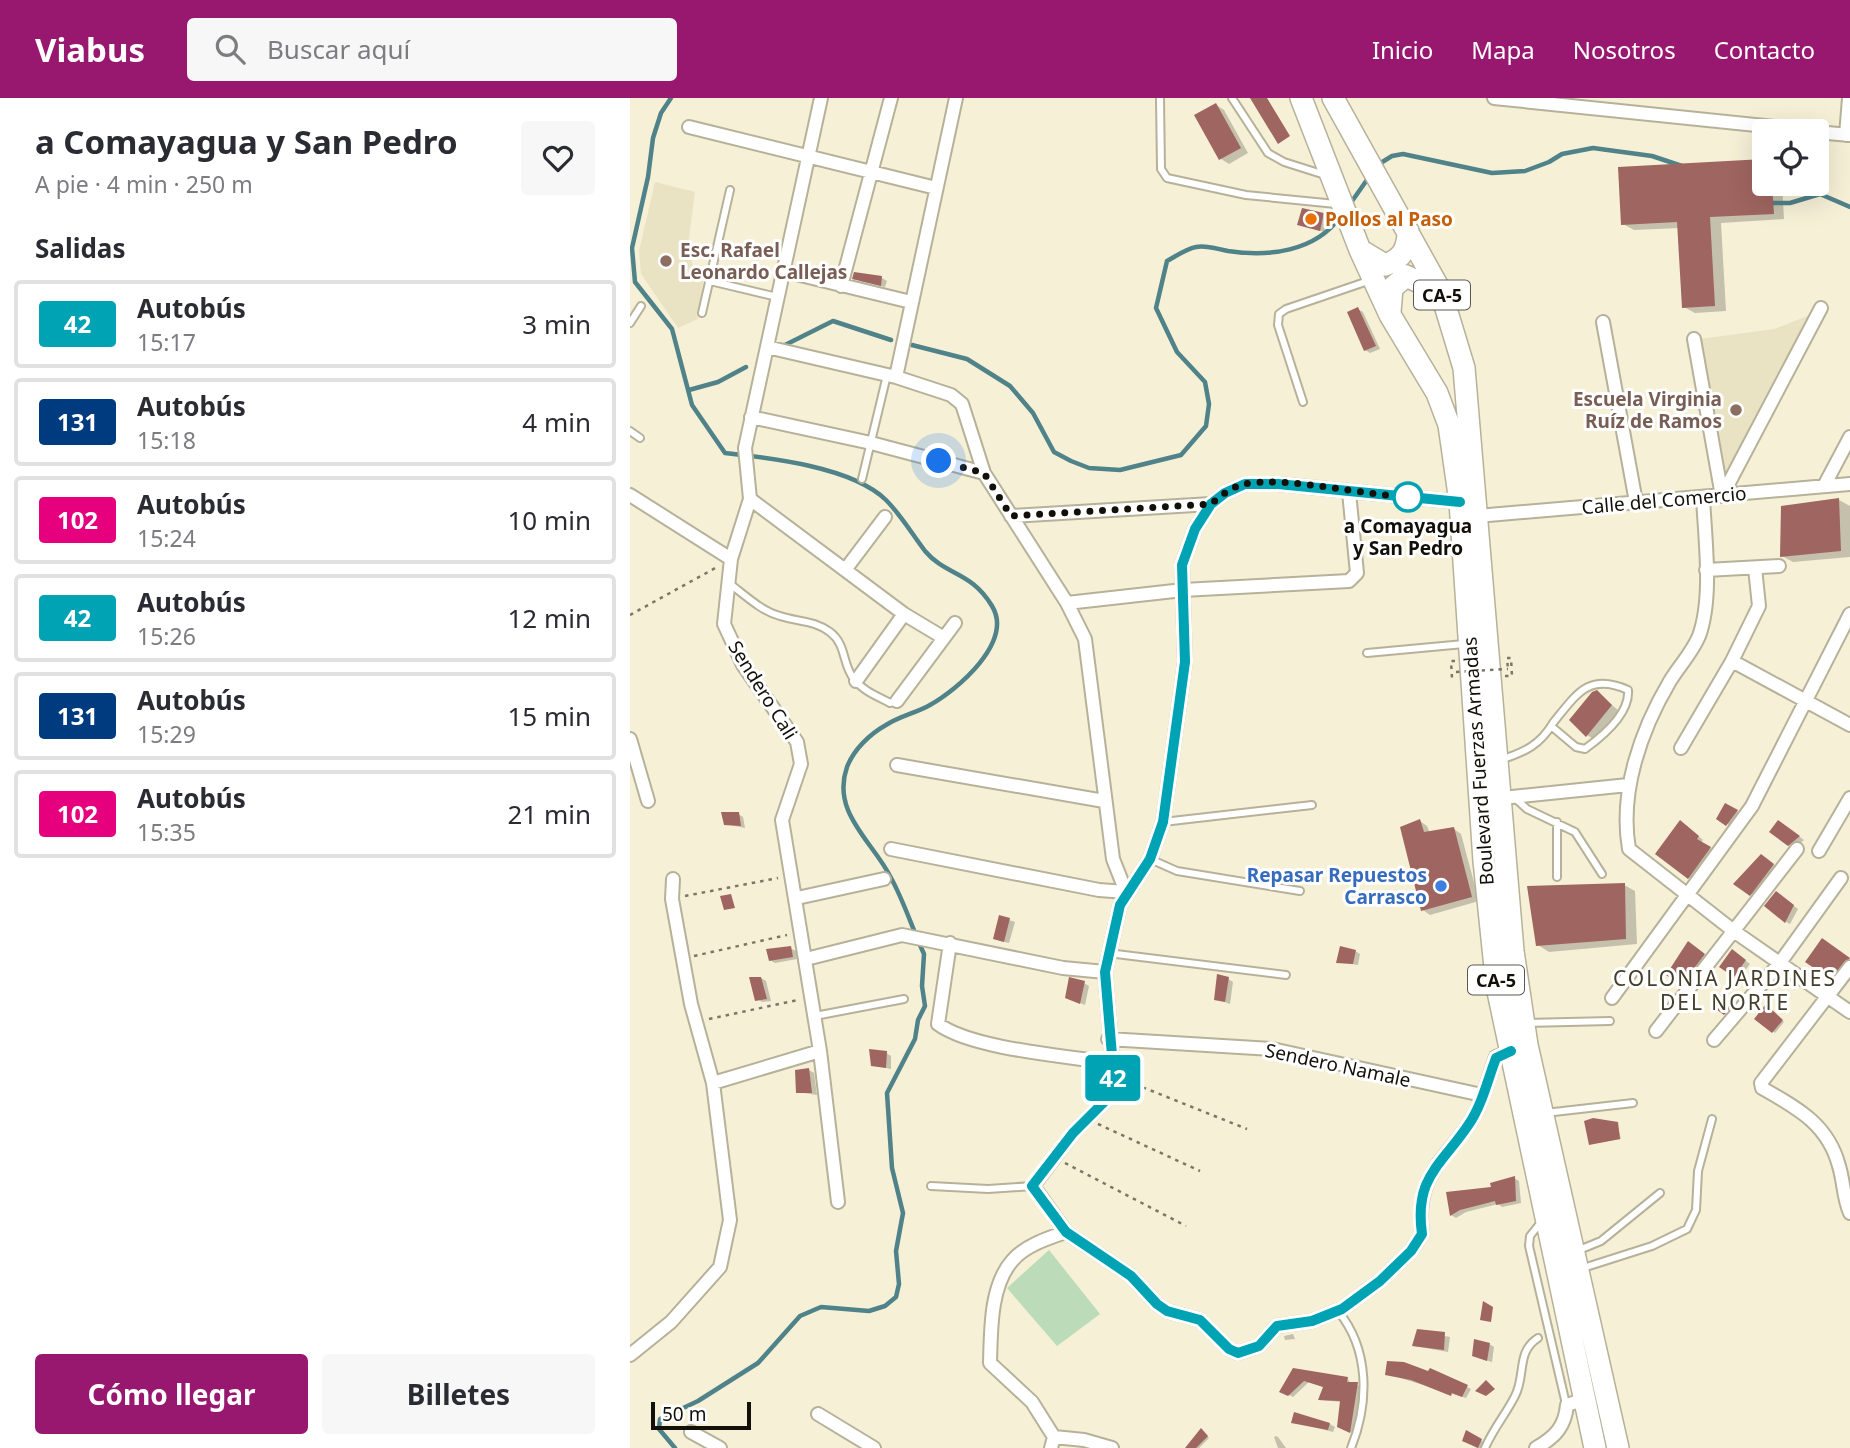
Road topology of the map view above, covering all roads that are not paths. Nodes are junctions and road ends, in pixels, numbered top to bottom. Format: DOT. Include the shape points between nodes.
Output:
graph roads {
  1 [pos="821,98"];
  2 [pos="891,98"];
  3 [pos="957,98"];
  4 [pos="1160,98"];
  5 [pos="1232,98"];
  6 [pos="1301,98"];
  7 [pos="1333,98"];
  8 [pos="1494,98"];
  9 [pos="1849,98"];
  10 [pos="1576,102"];
  11 [pos="1752,123"];
  12 [pos="689,127"];
  13 [pos="1829,133"];
  14 [pos="1848,135"];
  15 [pos="808,156"];
  16 [pos="873,173"];
  17 [pos="1332,178"];
  18 [pos="936,188"];
  19 [pos="730,190"];
  20 [pos="1341,204"];
  21 [pos="1408,231"];
  22 [pos="1360,250"];
  23 [pos="784,271"];
  24 [pos="1374,279"];
  25 [pos="710,281"];
  26 [pos="841,286"];
  27 [pos="1441,292"];
  28 [pos="777,297"];
  29 [pos="911,302"];
  30 [pos="641,306"];
  31 [pos="1821,308"];
  32 [pos="702,313"];
  33 [pos="1390,315"];
  34 [pos="1602,322"];
  35 [pos="630,323"];
  36 [pos="1694,339"];
  37 [pos="766,347"];
  38 [pos="892,376"];
  39 [pos="1303,402"];
  40 [pos="751,417"];
  41 [pos="630,431"];
  42 [pos="1850,437"];
  43 [pos="640,438"];
  44 [pos="871,443"];
  45 [pos="984,473"];
  46 [pos="862,479"];
  47 [pos="1850,484"];
  48 [pos="1824,486"];
  49 [pos="1349,492"];
  50 [pos="630,495"];
  51 [pos="1722,496"];
  52 [pos="1703,498"];
  53 [pos="750,499"];
  54 [pos="1460,502"];
  55 [pos="1636,502"];
  56 [pos="1211,504"];
  57 [pos="1011,516"];
  58 [pos="1477,516"];
  59 [pos="885,517"];
  60 [pos="731,559"];
  61 [pos="1779,566"];
  62 [pos="1755,568"];
  63 [pos="845,570"];
  64 [pos="1706,570"];
  65 [pos="728,583"];
  66 [pos="1183,590"];
  67 [pos="1066,603"];
  68 [pos="904,614"];
  69 [pos="1850,614"];
  70 [pos="955,623"];
  71 [pos="944,638"];
  72 [pos="1470,643"];
  73 [pos="1367,653"];
  74 [pos="1732,661"];
  75 [pos="856,681"];
  76 [pos="897,701"];
  77 [pos="1805,701"];
  78 [pos="1850,725"];
  79 [pos="1551,726"];
  80 [pos="630,739"];
  81 [pos="1681,748"];
  82 [pos="1498,760"];
  83 [pos="897,765"];
  84 [pos="1628,785"];
  85 [pos="1508,798"];
  86 [pos="1850,798"];
  87 [pos="648,801"];
  88 [pos="1104,801"];
  89 [pos="1312,805"];
  90 [pos="1163,822"];
  91 [pos="1556,822"];
  92 [pos="891,849"];
  93 [pos="1797,849"];
  94 [pos="1819,851"];
  95 [pos="1150,859"];
  96 [pos="1602,874"];
  97 [pos="1557,877"];
  98 [pos="1841,878"];
  99 [pos="673,879"];
  100 [pos="884,880"];
  101 [pos="1300,891"];
  102 [pos="1126,892"];
  103 [pos="1688,895"];
  104 [pos="797,898"];
  105 [pos="1735,932"];
  106 [pos="950,943"];
  107 [pos="1108,953"];
  108 [pos="806,959"];
  109 [pos="1779,964"];
  110 [pos="1850,967"];
  111 [pos="1105,972"];
  112 [pos="1286,975"];
  113 [pos="1612,998"];
  114 [pos="904,999"];
  115 [pos="1828,999"];
  116 [pos="1850,1012"];
  117 [pos="814,1016"];
  118 [pos="1610,1021"];
  119 [pos="1524,1023"];
  120 [pos="1657,1031"];
  121 [pos="1108,1039"];
  122 [pos="1714,1040"];
  123 [pos="820,1051"];
  124 [pos="1511,1051"];
  125 [pos="1112,1069"];
  126 [pos="713,1083"];
  127 [pos="1482,1096"];
  128 [pos="1633,1103"];
  129 [pos="1543,1113"];
  130 [pos="1712,1119"];
  131 [pos="930,1186"];
  132 [pos="1032,1186"];
  133 [pos="1660,1193"];
  134 [pos="838,1202"];
  135 [pos="1850,1213"];
  136 [pos="1066,1232"];
  137 [pos="1576,1261"];
  138 [pos="1338,1311"];
  139 [pos="1538,1338"];
  140 [pos="630,1355"];
  141 [pos="1576,1402"];
  142 [pos="818,1414"];
  143 [pos="691,1432"];
  144 [pos="1052,1442"];
  145 [pos="720,1448"];
  146 [pos="874,1448"];
  147 [pos="1112,1448"];
  148 [pos="1351,1448"];
  149 [pos="1485,1448"];
  150 [pos="1536,1448"];
  151 [pos="1595,1448"];
  152 [pos="1618,1448"];
  1 -- 15 [label="street, Sendero Cali"];
  2 -- 16 [label="street"];
  3 -- 18 [label="street"];
  4 -- 20 [label="lane" via="1161,169 1167,178 1246,195"];
  5 -- 17 [label="lane" via="1268,153"];
  6 -- 17 [label="highway, Boulevard Fuerzas Armadas / CA-5"];
  7 -- 21 [label="highway, Boulevard Fuerzas Armadas / CA-5"];
  8 -- 10 [label="street"];
  9 -- 14 [label="street"];
  10 -- 11 [label="street"];
  12 -- 15 [label="street"];
  13 -- 14 [label="street"];
  15 -- 16 [label="street"];
  15 -- 23 [label="street, Sendero Cali"];
  16 -- 18 [label="street"];
  16 -- 26 [label="street"];
  17 -- 20 [label="highway, Boulevard Fuerzas Armadas / CA-5"];
  18 -- 29 [label="street"];
  19 -- 25 [label="lane"];
  20 -- 22 [label="highway, Boulevard Fuerzas Armadas / CA-5"];
  21 -- 22 [label="highway" via="1403,255 1385,265"];
  21 -- 27 [label="highway, Boulevard Fuerzas Armadas / CA-5"];
  22 -- 24 [label="highway, Boulevard Fuerzas Armadas / CA-5"];
  23 -- 26 [label="street"];
  23 -- 28 [label="street, Sendero Cali"];
  24 -- 33 [label="highway, Boulevard Fuerzas Armadas / CA-5"];
  24 -- 39 [label="lane" via="1279,314 1278,325"];
  25 -- 28 [label="lane"];
  25 -- 32 [label="lane"];
  26 -- 29 [label="street"];
  27 -- 33 [label="highway" via="1406,276 1392,288"];
  27 -- 58 [label="highway, Boulevard Fuerzas Armadas / CA-5" via="1464,368"];
  28 -- 37 [label="street, Sendero Cali"];
  29 -- 38 [label="street"];
  30 -- 35 [label="lane"];
  31 -- 51 [label="street"];
  33 -- 54 [label="highway, Boulevard Fuerzas Armadas / CA-5" via="1437,393 1449,425"];
  34 -- 55 [label="street"];
  36 -- 51 [label="street"];
  37 -- 38 [label="street"];
  37 -- 40 [label="street, Sendero Cali"];
  38 -- 44 [label="lane"];
  38 -- 45 [label="street" via="962,404"];
  40 -- 44 [label="street"];
  40 -- 53 [label="street, Sendero Cali" via="745,448"];
  41 -- 43 [label="lane"];
  42 -- 48 [label="street"];
  44 -- 45 [label="street"];
  44 -- 46 [label="lane"];
  45 -- 57 [label="street"];
  47 -- 48 [label="street, Calle del Comercio"];
  48 -- 51 [label="street, Calle del Comercio"];
  49 -- 54 [label="street"];
  49 -- 56 [label="street" via="1245,484"];
  49 -- 66 [label="street" via="1356,578"];
  50 -- 60 [label="street"];
  51 -- 52 [label="street, Calle del Comercio"];
  52 -- 55 [label="street, Calle del Comercio"];
  52 -- 64 [label="street"];
  53 -- 60 [label="street, Sendero Cali"];
  53 -- 63 [label="street"];
  54 -- 72 [label="highway, Boulevard Fuerzas Armadas / CA-5"];
  55 -- 58 [label="street, Calle del Comercio"];
  56 -- 57 [label="street"];
  56 -- 66 [label="street" via="1184,554"];
  57 -- 67 [label="street"];
  58 -- 82 [label="highway, Boulevard Fuerzas Armadas / CA-5"];
  59 -- 63 [label="street"];
  60 -- 65 [label="street, Sendero Cali"];
  61 -- 62 [label="street"];
  62 -- 64 [label="street"];
  62 -- 74 [label="street" via="1759,606"];
  63 -- 68 [label="street"];
  64 -- 84 [label="street" via="1699,636 1657,706"];
  65 -- 75 [label="lane" via="765,610 817,624 832,634"];
  65 -- 104 [label="street, Sendero Cali" via="724,624 743,665 797,742 801,764 782,820"];
  66 -- 67 [label="street"];
  66 -- 90 [label="street" via="1185,662"];
  67 -- 88 [label="street" via="1089,653"];
  68 -- 71 [label="street"];
  68 -- 75 [label="street"];
  69 -- 77 [label="street"];
  70 -- 71 [label="street"];
  71 -- 76 [label="street"];
  72 -- 73 [label="lane"];
  72 -- 124 [label="highway, Boulevard Fuerzas Armadas / CA-5" via="1496,975"];
  74 -- 77 [label="street"];
  74 -- 81 [label="street"];
  75 -- 76 [label="lane" via="890,703"];
  77 -- 78 [label="street"];
  77 -- 103 [label="street" via="1752,806"];
  79 -- 79 [label="lane" via="1578,692 1592,684 1614,684 1628,690 1623,712 1585,750"];
  79 -- 82 [label="lane" via="1542,741"];
  80 -- 87 [label="street"];
  82 -- 85 [label="highway, Boulevard Fuerzas Armadas / CA-5"];
  83 -- 88 [label="street"];
  84 -- 85 [label="street"];
  84 -- 103 [label="street" via="1629,849"];
  85 -- 91 [label="lane"];
  85 -- 119 [label="highway, Boulevard Fuerzas Armadas / CA-5" via="1513,951"];
  86 -- 94 [label="street"];
  88 -- 102 [label="street" via="1113,859"];
  89 -- 90 [label="lane"];
  90 -- 95 [label="street"];
  91 -- 96 [label="lane" via="1575,832"];
  91 -- 97 [label="lane"];
  92 -- 102 [label="street"];
  93 -- 105 [label="street"];
  95 -- 101 [label="lane" via="1177,871"];
  95 -- 102 [label="street"];
  98 -- 109 [label="street"];
  99 -- 126 [label="street" via="683,958"];
  100 -- 104 [label="street"];
  102 -- 107 [label="street"];
  103 -- 105 [label="street"];
  103 -- 113 [label="street"];
  104 -- 108 [label="street, Sendero Cali"];
  105 -- 109 [label="street"];
  105 -- 120 [label="street"];
  106 -- 108 [label="street" via="902,935"];
  106 -- 111 [label="street" via="1063,968"];
  106 -- 125 [label="street" via="938,1024 951,1034"];
  107 -- 111 [label="street"];
  107 -- 112 [label="lane"];
  108 -- 117 [label="street, Sendero Cali"];
  109 -- 115 [label="street"];
  109 -- 122 [label="street"];
  110 -- 115 [label="street"];
  111 -- 121 [label="street"];
  114 -- 117 [label="lane"];
  115 -- 116 [label="street"];
  115 -- 135 [label="street" via="1761,1083 1762,1088 1803,1111 1826,1134 1840,1167 1841,1189"];
  117 -- 123 [label="street, Sendero Cali"];
  118 -- 119 [label="lane"];
  119 -- 129 [label="highway, Boulevard Fuerzas Armadas / CA-5"];
  121 -- 125 [label="street"];
  121 -- 127 [label="street, Sendero Namale" via="1272,1049"];
  123 -- 126 [label="street"];
  123 -- 134 [label="street, Sendero Cali"];
  124 -- 127 [label="street" via="1496,1058"];
  124 -- 141 [label="highway, Boulevard Fuerzas Armadas / CA-5" via="1546,1217"];
  125 -- 132 [label="street" via="1115,1091"];
  126 -- 140 [label="street" via="730,1220 719,1267 671,1322"];
  127 -- 138 [label="street" via="1470,1122 1429,1173 1419,1214 1422,1234 1411,1251"];
  128 -- 129 [label="lane"];
  129 -- 137 [label="highway, Boulevard Fuerzas Armadas / CA-5"];
  130 -- 137 [label="lane" via="1698,1171 1696,1210 1687,1228 1652,1246"];
  131 -- 132 [label="lane"];
  132 -- 136 [label="street"];
  133 -- 137 [label="lane"];
  136 -- 138 [label="street" via="1131,1276 1157,1304 1200,1320 1238,1353 1259,1346 1277,1326 1312,1321"];
  136 -- 144 [label="street" via="1043,1240 1012,1261 998,1291 991,1327 990,1363 1032,1402"];
  137 -- 152 [label="highway, Boulevard Fuerzas Armadas / CA-5"];
  138 -- 148 [label="lane" via="1355,1338 1365,1386"];
  139 -- 149 [label="lane" via="1524,1353 1516,1396"];
  141 -- 150 [label="street" via="1560,1429"];
  141 -- 151 [label="highway, Boulevard Fuerzas Armadas / CA-5"];
  142 -- 146 [label="street"];
  143 -- 145 [label="street"];
  144 -- 147 [label="street" via="1084,1440"];
}
